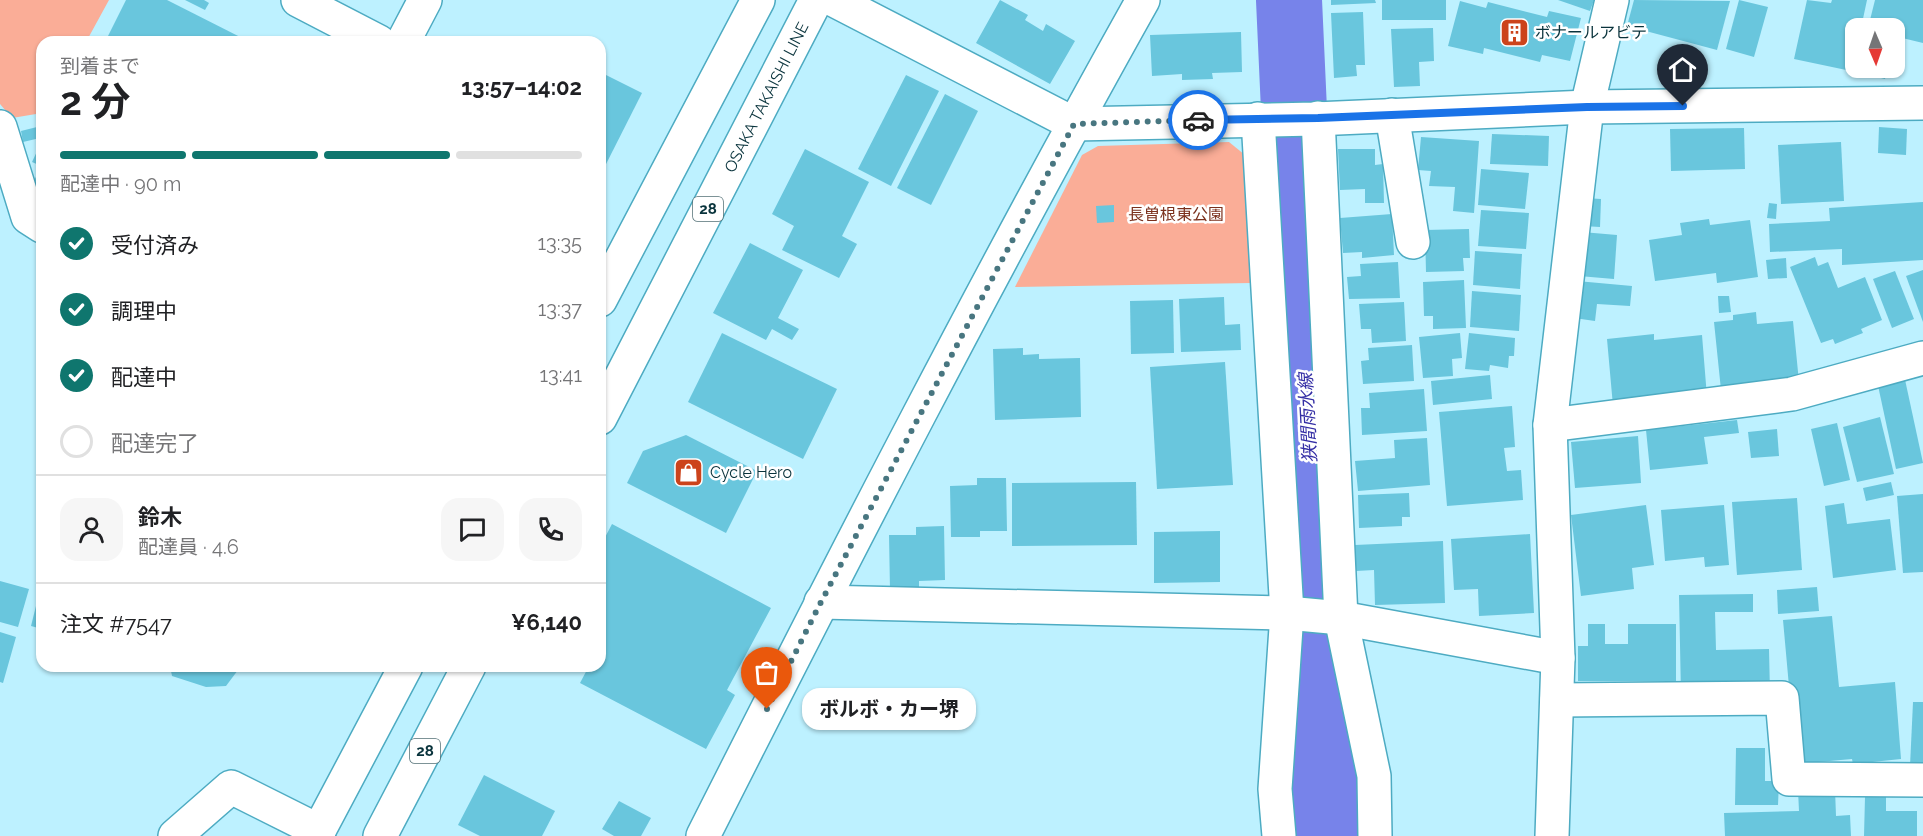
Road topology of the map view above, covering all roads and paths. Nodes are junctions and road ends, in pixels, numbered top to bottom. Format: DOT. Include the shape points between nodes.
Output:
graph roads {
  1 [pos="297,0"];
  2 [pos="425,0"];
  3 [pos="758,0"];
  4 [pos="816,0"];
  5 [pos="834,0"];
  6 [pos="1143,0"];
  7 [pos="1612,0"];
  8 [pos="367,36"];
  9 [pos="406,36"];
  10 [pos="1923,103"];
  11 [pos="1587,107"];
  12 [pos="1392,115"];
  13 [pos="1317,118"];
  14 [pos="1259,119"];
  15 [pos="1074,124"];
  16 [pos="0,127"];
  17 [pos="36,222"];
  18 [pos="1413,242"];
  19 [pos="606,289"];
  20 [pos="1923,358"];
  21 [pos="606,406"];
  22 [pos="1550,425"];
  23 [pos="821,602"];
  24 [pos="1315,616"];
  25 [pos="1558,658"];
  26 [pos="403,672"];
  27 [pos="467,672"];
  28 [pos="1557,700"];
  29 [pos="1923,780"];
  30 [pos="318,833"];
  31 [pos="175,836"];
  32 [pos="380,836"];
  33 [pos="703,836"];
  34 [pos="1279,836"];
  35 [pos="1375,836"];
  36 [pos="1552,836"];
  1 -- 8 [label="street"];
  2 -- 9 [label="street"];
  3 -- 19 [label="street"];
  4 -- 21 [label="street, OSAKA TAKAISHI LINE / 28"];
  5 -- 15 [label="street"];
  6 -- 15 [label="street"];
  7 -- 11 [label="street"];
  10 -- 11 [label="street"];
  11 -- 12 [label="street"];
  11 -- 22 [label="street"];
  12 -- 13 [label="street"];
  12 -- 18 [label="street"];
  13 -- 14 [label="street"];
  13 -- 24 [label="street"];
  14 -- 15 [label="street"];
  14 -- 24 [label="street"];
  15 -- 23 [label="street"];
  16 -- 17 [label="street" via="28,216"];
  20 -- 22 [label="street" via="1792,394"];
  22 -- 25 [label="street"];
  23 -- 24 [label="street"];
  23 -- 33 [label="street"];
  24 -- 25 [label="street"];
  24 -- 34 [label="street" via="1275,789"];
  24 -- 35 [label="street" via="1374,776"];
  25 -- 28 [label="street"];
  26 -- 30 [label="street"];
  27 -- 32 [label="street, 28"];
  28 -- 29 [label="street" via="1782,698 1789,779"];
  28 -- 36 [label="street"];
  30 -- 31 [label="street" via="231,787"];
}
